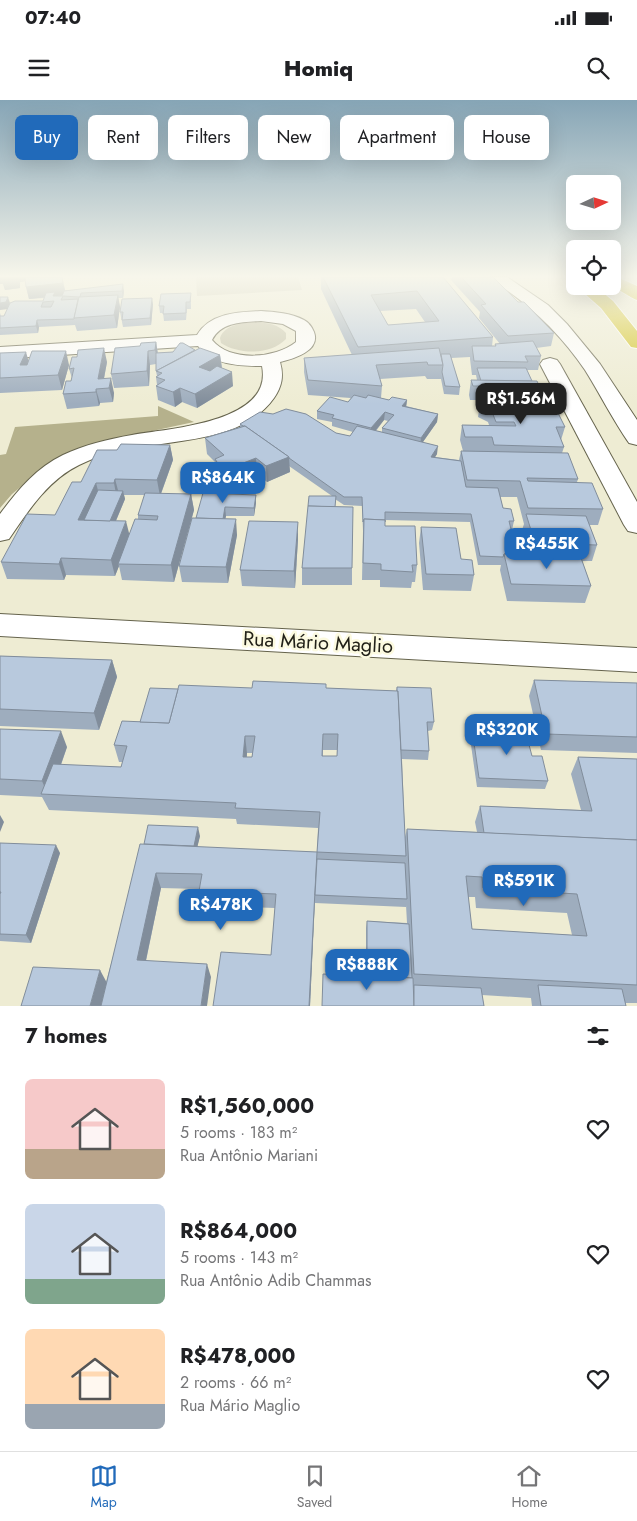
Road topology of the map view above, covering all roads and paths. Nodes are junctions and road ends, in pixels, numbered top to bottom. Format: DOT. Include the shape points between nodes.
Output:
graph roads {
  1 [pos="233,319"];
  2 [pos="283,319"];
  3 [pos="553,319"];
  4 [pos="620,319"];
  5 [pos="203,340"];
  6 [pos="637,344"];
  7 [pos="0,353"];
  8 [pos="268,359"];
  9 [pos="550,364"];
  10 [pos="637,438"];
  11 [pos="637,525"];
  12 [pos="0,533"];
  13 [pos="0,624"];
  14 [pos="637,660"];
  1 -- 5 [label="street" via="215,325 206,332"];
  2 -- 8 [label="street" via="301,326 306,342 286,355"];
  3 -- 10 [label="street" via="586,355"];
  4 -- 6 [label="highway"];
  5 -- 7 [label="street"];
  5 -- 8 [label="street" via="216,354 240,359"];
  8 -- 12 [label="street" via="273,371 272,385 247,414 221,425 110,446 70,460 42,480"];
  9 -- 11 [label="street"];
  13 -- 14 [label="street, Rua Mário Maglio"];
}
